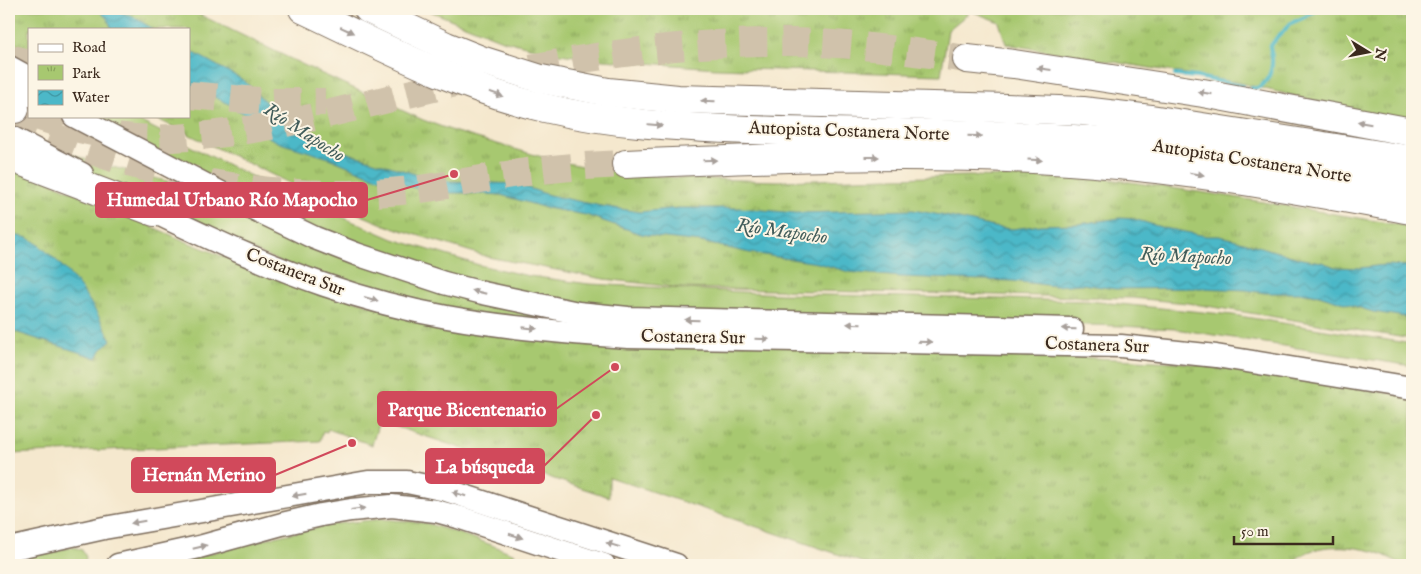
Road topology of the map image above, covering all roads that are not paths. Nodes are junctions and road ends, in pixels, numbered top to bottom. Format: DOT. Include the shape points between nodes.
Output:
graph roads {
  1 [pos="303,9"];
  2 [pos="368,9"];
  3 [pos="967,59"];
  4 [pos="9,67"];
  5 [pos="28,77"];
  6 [pos="13,110"];
  7 [pos="78,118"];
  8 [pos="108,118"];
  9 [pos="1412,132"];
  10 [pos="9,157"];
  11 [pos="1412,160"];
  12 [pos="626,164"];
  13 [pos="1412,187"];
  14 [pos="1412,210"];
  15 [pos="154,212"];
  16 [pos="402,269"];
  17 [pos="1412,372"];
  18 [pos="1412,388"];
  19 [pos="9,549"];
  20 [pos="118,565"];
  21 [pos="604,565"];
  22 [pos="676,565"];
  1 -- 13 [label="highway, Autopista Costanera Norte, one-way" via="471,85 520,102 582,116 699,128 1103,141"];
  11 -- 2 [label="highway, Autopista Costanera Norte, one-way" via="1083,111 642,97 572,86 497,65 446,46"];
  9 -- 3 [label="highway, one-way" via="1203,93"];
  4 -- 5 [label="main road"];
  6 -- 15 [label="main road, Costanera Sur"];
  7 -- 16 [label="main road, Costanera Sur" via="315,238"];
  8 -- 16 [label="main road, Costanera Sur"];
  10 -- 15 [label="highway"];
  12 -- 14 [label="highway, one-way" via="875,157 1059,161 1198,174"];
  15 -- 18 [label="main road, Costanera Sur, one-way" via="302,278 374,300 484,323 628,337 1122,346 1216,356"];
  17 -- 16 [label="main road, Costanera Sur, one-way" via="1200,338 1123,331 628,318 578,313 444,283"];
  22 -- 19 [label="main road, one-way" via="446,490 407,482 368,482 89,531"];
  20 -- 21 [label="main road, one-way" via="321,515 392,506 458,517"];
}
